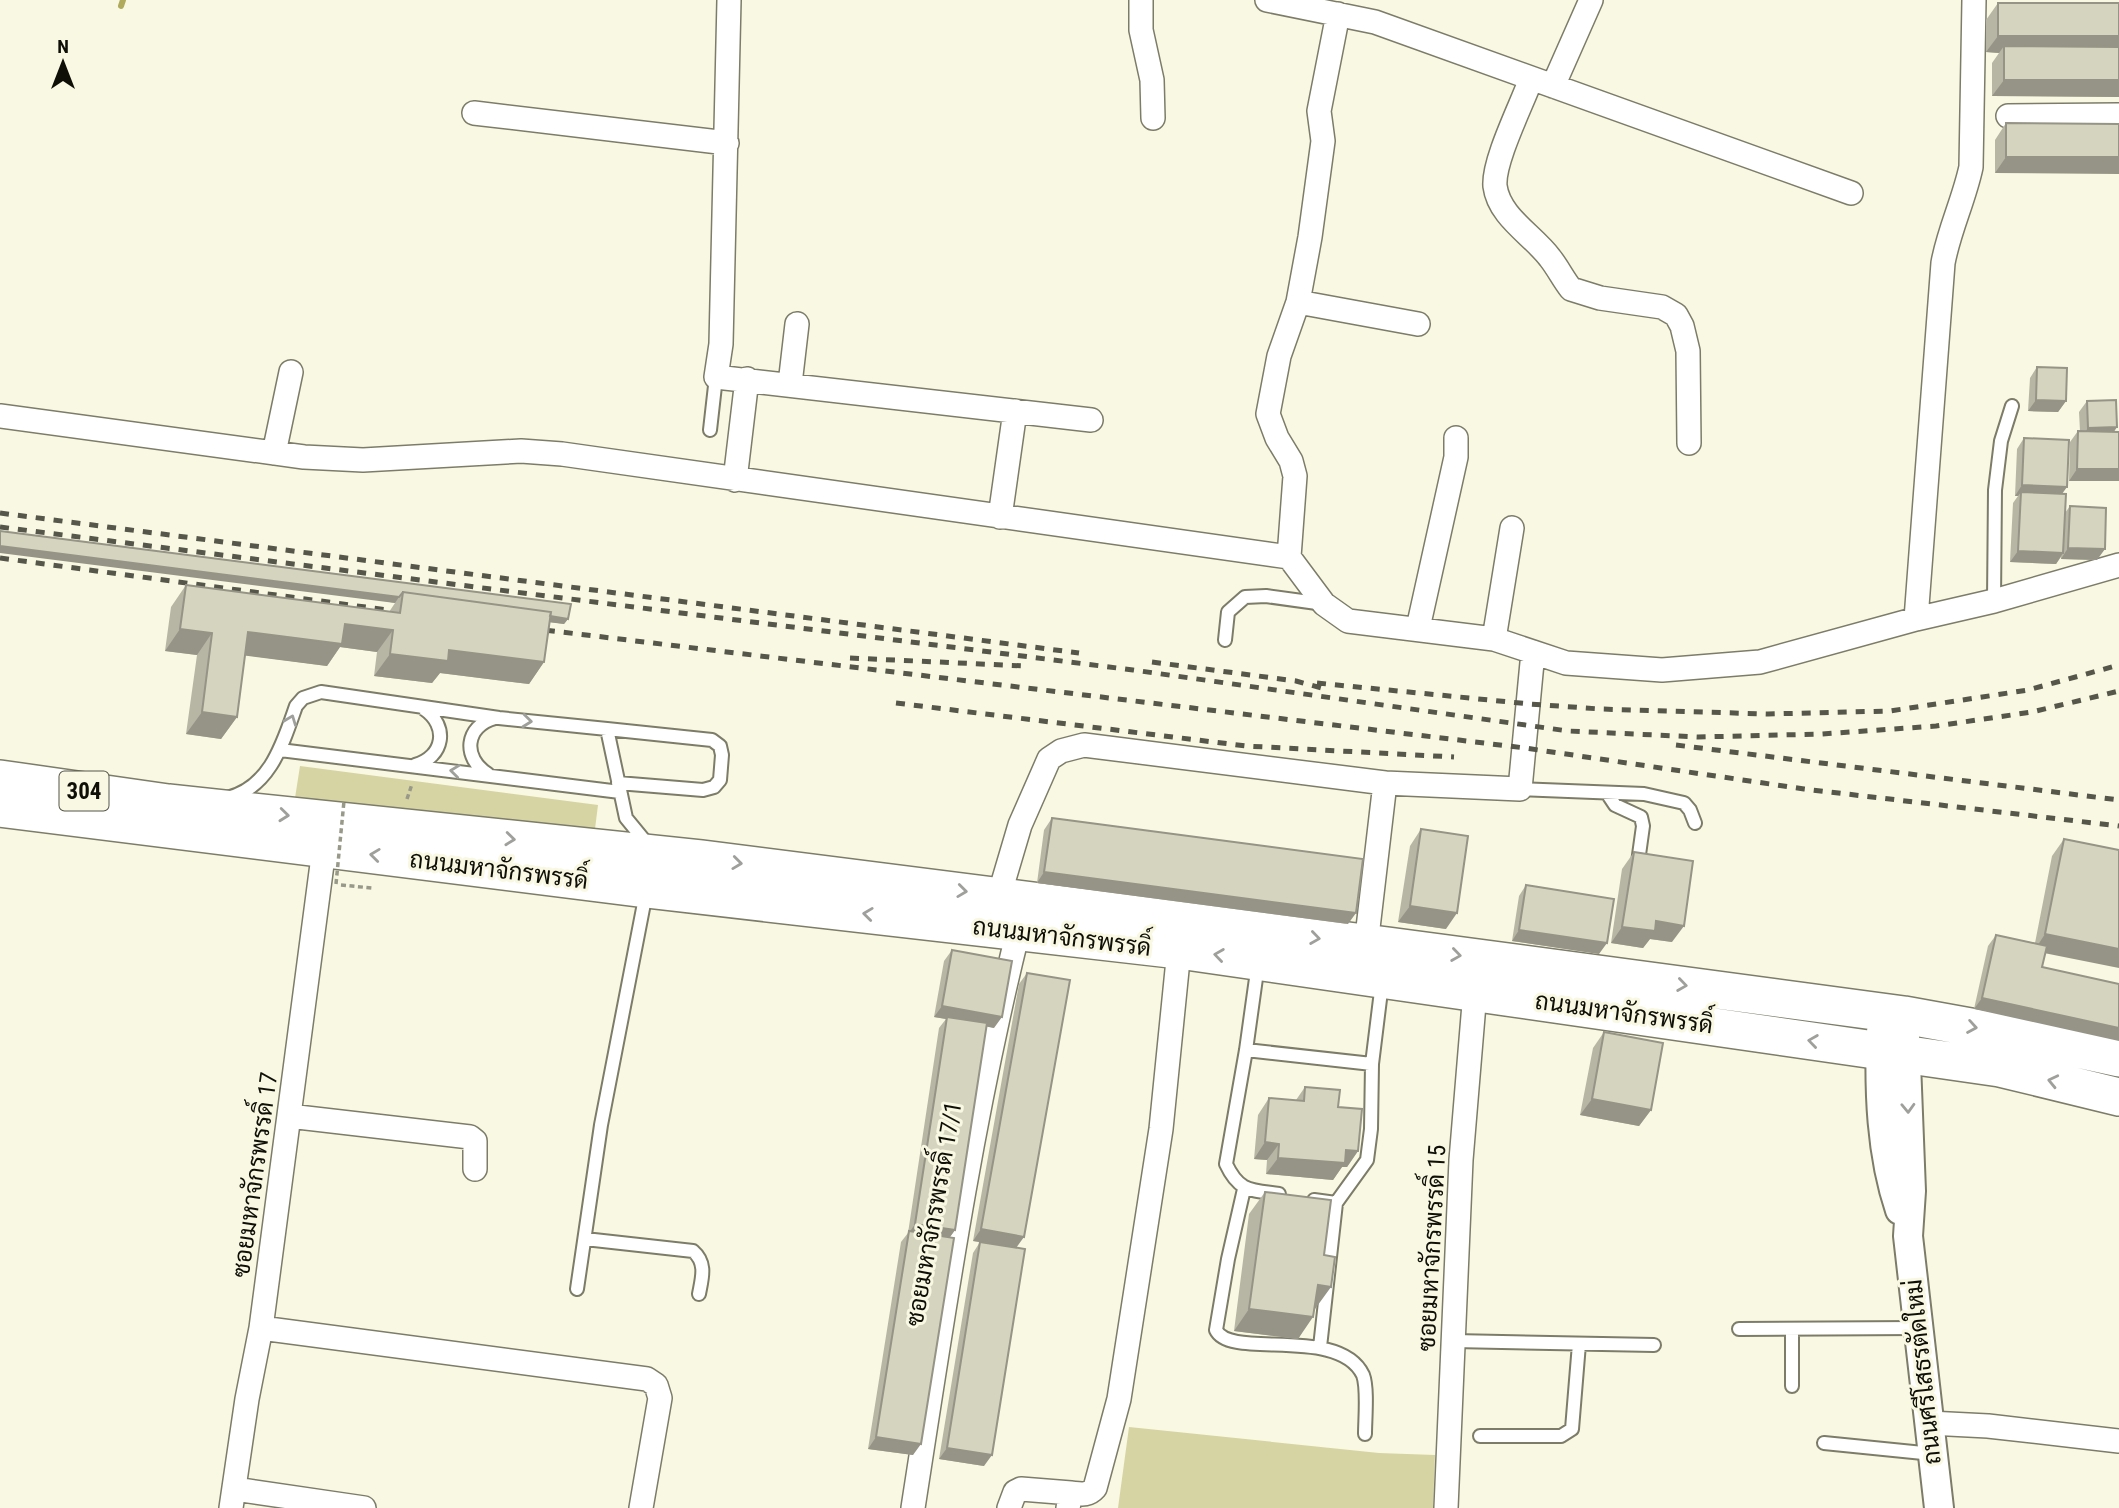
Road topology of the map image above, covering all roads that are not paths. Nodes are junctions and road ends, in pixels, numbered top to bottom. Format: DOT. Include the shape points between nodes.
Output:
graph roads {
  1 [pos="729,0"];
  2 [pos="1141,0"];
  3 [pos="1267,0"];
  4 [pos="1591,0"];
  5 [pos="1974,0"];
  6 [pos="1338,14"];
  7 [pos="1531,79"];
  8 [pos="1553,86"];
  9 [pos="474,113"];
  10 [pos="2119,115"];
  11 [pos="2008,116"];
  12 [pos="1153,117"];
  13 [pos="727,143"];
  14 [pos="1851,193"];
  15 [pos="1298,302"];
  16 [pos="797,324"];
  17 [pos="1418,324"];
  18 [pos="291,372"];
  19 [pos="716,377"];
  20 [pos="747,379"];
  21 [pos="790,384"];
  22 [pos="2012,406"];
  23 [pos="1015,411"];
  24 [pos="0,416"];
  25 [pos="1091,420"];
  26 [pos="710,430"];
  27 [pos="1456,438"];
  28 [pos="1689,443"];
  29 [pos="274,453"];
  30 [pos="735,480"];
  31 [pos="1000,517"];
  32 [pos="1512,528"];
  33 [pos="1289,557"];
  34 [pos="2119,565"];
  35 [pos="1994,601"];
  36 [pos="1324,604"];
  37 [pos="1916,619"];
  38 [pos="1418,628"];
  39 [pos="1494,639"];
  40 [pos="1225,640"];
  41 [pos="1533,652"];
  42 [pos="415,706"];
  43 [pos="499,718"];
  44 [pos="607,729"];
  45 [pos="280,750"];
  46 [pos="408,765"];
  47 [pos="495,776"];
  48 [pos="0,779"];
  49 [pos="1385,783"];
  50 [pos="619,788"];
  51 [pos="1520,789"];
  52 [pos="1607,793"];
  53 [pos="0,808"];
  54 [pos="166,816"];
  55 [pos="76,818"];
  56 [pos="1695,823"];
  57 [pos="0,825"];
  58 [pos="324,849"];
  59 [pos="701,859"];
  60 [pos="1638,862"];
  61 [pos="646,889"];
  62 [pos="999,896"];
  63 [pos="1018,932"];
  64 [pos="1366,945"];
  65 [pos="1179,950"];
  66 [pos="1258,961"];
  67 [pos="1382,978"];
  68 [pos="1475,992"];
  69 [pos="1893,1014"];
  70 [pos="1246,1050"];
  71 [pos="1893,1052"];
  72 [pos="2119,1058"];
  73 [pos="1372,1064"];
  74 [pos="2119,1097"];
  75 [pos="289,1116"];
  76 [pos="475,1169"];
  77 [pos="1244,1189"];
  78 [pos="1336,1203"];
  79 [pos="585,1238"];
  80 [pos="578,1289"];
  81 [pos="699,1294"];
  82 [pos="261,1328"];
  83 [pos="1919,1328"];
  84 [pos="1739,1329"];
  85 [pos="1792,1329"];
  86 [pos="1454,1341"];
  87 [pos="1578,1344"];
  88 [pos="1654,1345"];
  89 [pos="1320,1347"];
  90 [pos="1792,1386"];
  91 [pos="1929,1423"];
  92 [pos="1365,1434"];
  93 [pos="1480,1436"];
  94 [pos="2119,1441"];
  95 [pos="1824,1443"];
  96 [pos="1933,1454"];
  97 [pos="233,1498"];
  98 [pos="1070,1501"];
  99 [pos="364,1508"];
  100 [pos="641,1508"];
  101 [pos="913,1508"];
  102 [pos="1009,1508"];
  103 [pos="1446,1508"];
  104 [pos="1939,1508"];
  1 -- 13 [label="street"];
  2 -- 12 [label="street"];
  3 -- 6 [label="street"];
  4 -- 8 [label="street"];
  5 -- 37 [label="street" via="1971,167 1942,263"];
  6 -- 7 [label="street" via="1375,22"];
  6 -- 15 [label="street" via="1319,111 1323,141"];
  7 -- 8 [label="street"];
  7 -- 28 [label="street" via="1498,164 1495,185 1500,202 1571,289 1662,307 1676,315 1688,351"];
  8 -- 14 [label="street"];
  9 -- 13 [label="street"];
  10 -- 11 [label="street"];
  13 -- 19 [label="street"];
  15 -- 17 [label="street"];
  15 -- 33 [label="street" via="1279,356 1268,414 1295,477"];
  16 -- 21 [label="street"];
  18 -- 29 [label="street"];
  19 -- 20 [label="street"];
  19 -- 26 [label="lane"];
  20 -- 21 [label="street"];
  20 -- 30 [label="street"];
  21 -- 23 [label="street"];
  22 -- 35 [label="lane" via="2001,441 1995,490"];
  23 -- 25 [label="street"];
  23 -- 31 [label="street"];
  24 -- 29 [label="street"];
  27 -- 38 [label="street" via="1456,457"];
  29 -- 30 [label="street" via="363,460 562,454"];
  30 -- 31 [label="street"];
  31 -- 33 [label="street"];
  32 -- 39 [label="street"];
  33 -- 36 [label="street"];
  34 -- 35 [label="street"];
  35 -- 37 [label="street"];
  36 -- 38 [label="street" via="1348,621"];
  36 -- 40 [label="lane" via="1245,597 1228,612"];
  37 -- 41 [label="street" via="1760,662 1662,670 1566,663"];
  38 -- 39 [label="street"];
  39 -- 41 [label="street"];
  41 -- 51 [label="street"];
  42 -- 43 [label="lane"];
  45 -- 42 [label="lane, one-way" via="296,706 311,694"];
  42 -- 46 [label="lane" via="438,722 441,741 432,757"];
  43 -- 44 [label="lane, one-way"];
  43 -- 47 [label="lane" via="478,727 470,743 474,762"];
  44 -- 50 [label="lane"];
  44 -- 50 [label="lane" via="712,740 722,755 720,780 714,787"];
  45 -- 46 [label="lane"];
  45 -- 54 [label="lane" via="256,784 237,796"];
  47 -- 46 [label="lane, one-way"];
  47 -- 50 [label="lane"];
  48 -- 54 [label="main road, ถนนมหาจักรพรรดิ์ / 304"];
  49 -- 51 [label="street"];
  49 -- 62 [label="street" via="1073,747 1049,759 1020,825"];
  49 -- 64 [label="street"];
  50 -- 59 [label="lane" via="626,818 650,847"];
  51 -- 52 [label="lane"];
  52 -- 56 [label="lane" via="1644,794 1684,803"];
  52 -- 60 [label="lane" via="1615,805 1641,817"];
  53 -- 55 [label="main road, ถนนมหาจักรพรรดิ์ / 304"];
  54 -- 55 [label="main road, ถนนมหาจักรพรรดิ์ / 304"];
  54 -- 58 [label="main road, ถนนมหาจักรพรรดิ์"];
  54 -- 59 [label="main road, ถนนมหาจักรพรรดิ์, one-way"];
  55 -- 57 [label="main road"];
  61 -- 58 [label="main road, ถนนมหาจักรพรรดิ์, one-way"];
  58 -- 75 [label="street, ซอยมหาจักรพรรดิ์ 17"];
  59 -- 62 [label="main road, ถนนมหาจักรพรรดิ์, one-way"];
  63 -- 61 [label="main road, ถนนมหาจักรพรรดิ์, one-way"];
  61 -- 79 [label="lane" via="601,1125"];
  62 -- 64 [label="main road, ถนนมหาจักรพรรดิ์, one-way"];
  63 -- 65 [label="main road, ถนนมหาจักรพรรดิ์"];
  63 -- 101 [label="street, ซอยมหาจักรพรรดิ์ 17/1" via="977,1120"];
  64 -- 69 [label="main road, ถนนมหาจักรพรรดิ์, one-way"];
  66 -- 65 [label="main road, ถนนมหาจักรพรรดิ์, one-way"];
  65 -- 98 [label="street" via="1161,1129 1119,1399 1095,1488"];
  66 -- 67 [label="main road, ถนนมหาจักรพรรดิ์"];
  66 -- 70 [label="lane"];
  67 -- 68 [label="main road, ถนนมหาจักรพรรดิ์"];
  67 -- 73 [label="lane"];
  71 -- 68 [label="main road, ถนนมหาจักรพรรดิ์, one-way"];
  68 -- 86 [label="street, ซอยมหาจักรพรรดิ์ 15" via="1461,1160"];
  69 -- 71 [label="street, ถนนศรีโสธรตัดใหม่"];
  69 -- 72 [label="main road, ถนนมหาจักรพรรดิ์, one-way"];
  70 -- 73 [label="lane"];
  70 -- 77 [label="lane" via="1226,1164"];
  74 -- 71 [label="main road, ถนนมหาจักรพรรดิ์, one-way" via="2000,1068"];
  71 -- 83 [label="street, ถนนศรีโสธรตัดใหม่" via="1883,1128 1908,1236"];
  73 -- 78 [label="lane" via="1367,1160"];
  75 -- 76 [label="street" via="470,1137 475,1141"];
  75 -- 82 [label="street, ซอยมหาจักรพรรดิ์ 17"];
  77 -- 78 [label="lane"];
  77 -- 89 [label="lane" via="1217,1334 1245,1343"];
  78 -- 89 [label="lane"];
  79 -- 80 [label="lane"];
  79 -- 81 [label="lane" via="693,1251 702,1264"];
  82 -- 97 [label="street, ซอยมหาจักรพรรดิ์ 17"];
  82 -- 100 [label="street" via="647,1379 656,1385 660,1398"];
  83 -- 85 [label="lane"];
  83 -- 91 [label="street, ถนนศรีโสธรตัดใหม่"];
  84 -- 85 [label="lane"];
  85 -- 90 [label="lane"];
  86 -- 87 [label="lane"];
  86 -- 103 [label="street, ซอยมหาจักรพรรดิ์ 15"];
  87 -- 88 [label="lane"];
  87 -- 93 [label="lane" via="1572,1429 1562,1436"];
  89 -- 92 [label="lane" via="1351,1362 1364,1378"];
  91 -- 94 [label="street"];
  91 -- 96 [label="street, ถนนศรีโสธรตัดใหม่"];
  95 -- 96 [label="lane"];
  96 -- 104 [label="street, ถนนศรีโสธรตัดใหม่"];
  97 -- 99 [label="street"];
  98 -- 102 [label="street" via="1021,1489"];
}
